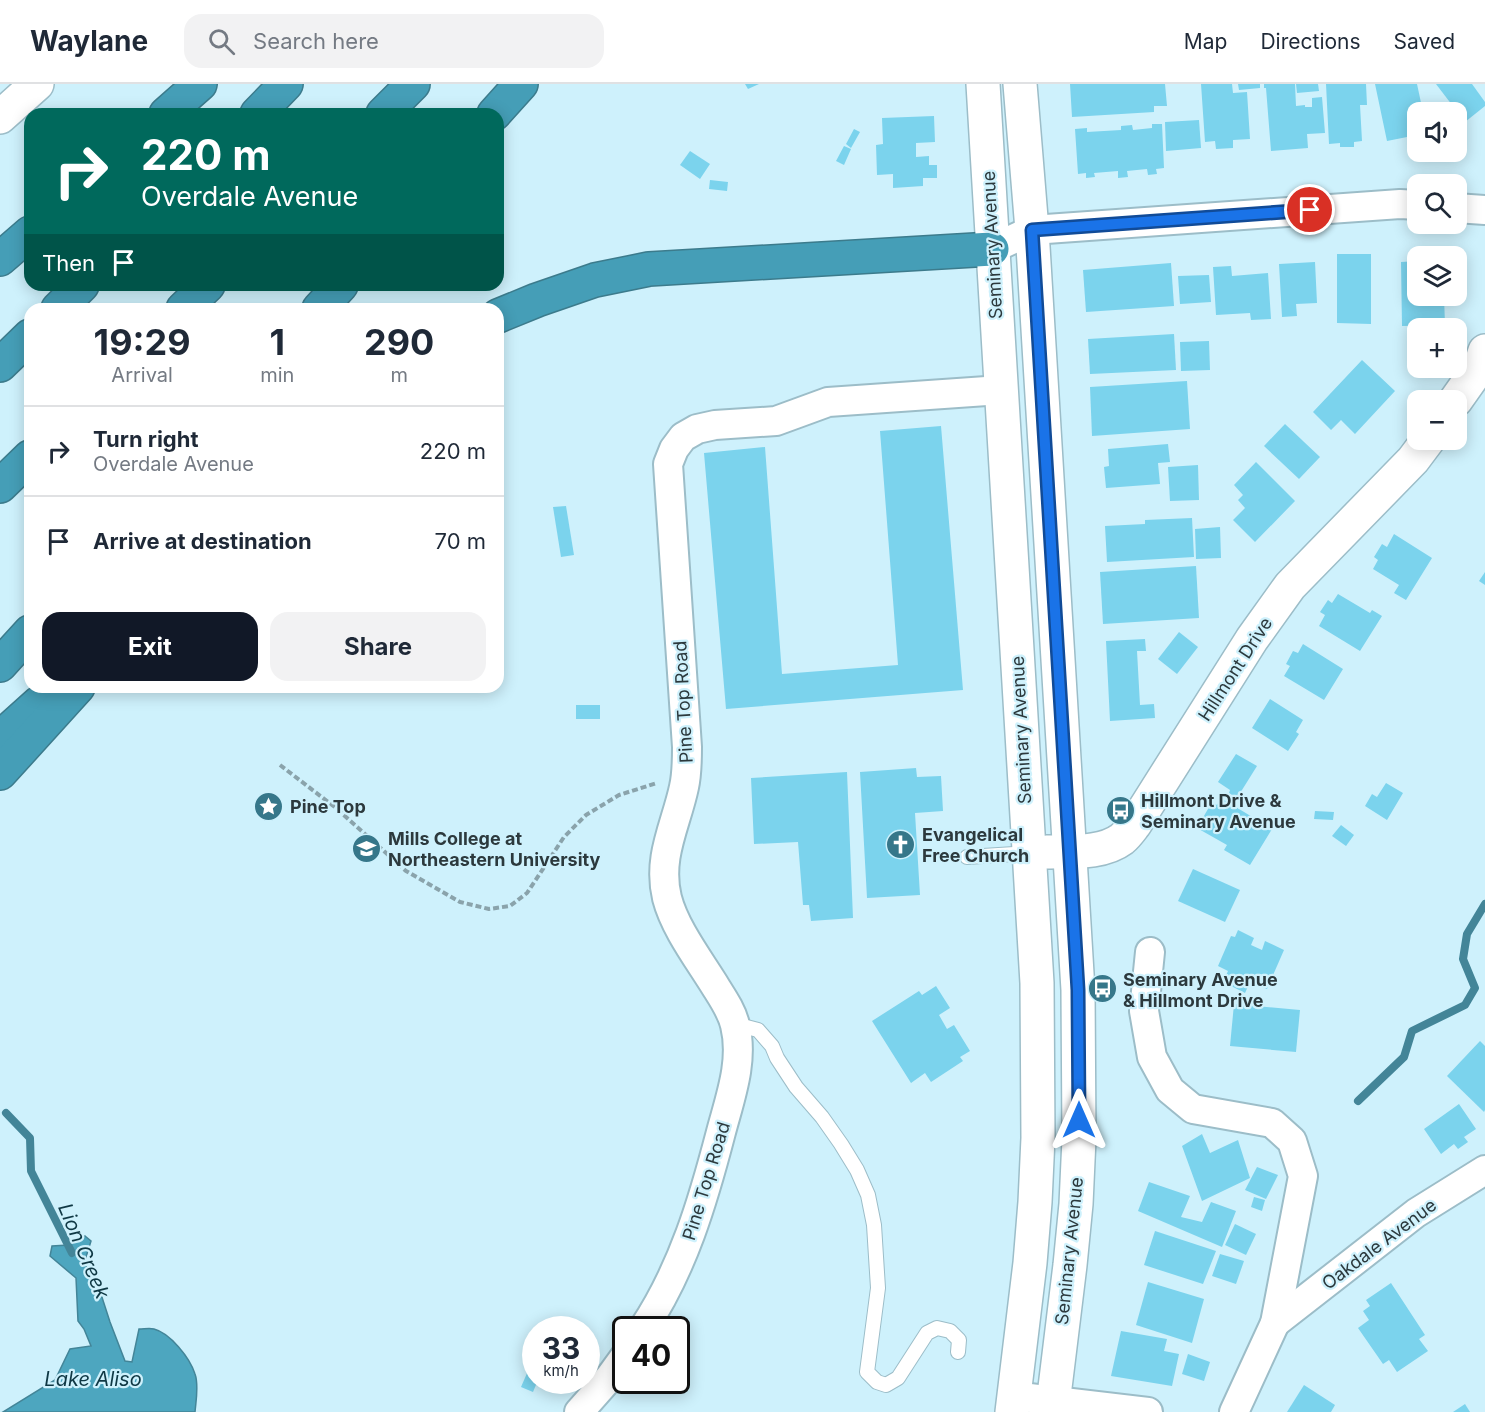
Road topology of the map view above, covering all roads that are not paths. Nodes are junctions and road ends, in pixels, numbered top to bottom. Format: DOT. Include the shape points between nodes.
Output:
graph roads {
  1 [pos="37,84"];
  2 [pos="200,84"];
  3 [pos="286,84"];
  4 [pos="413,84"];
  5 [pos="521,84"];
  6 [pos="983,84"];
  7 [pos="1020,84"];
  8 [pos="173,108"];
  9 [pos="263,108"];
  10 [pos="389,108"];
  11 [pos="499,108"];
  12 [pos="0,117"];
  13 [pos="1407,204"];
  14 [pos="1467,209"];
  15 [pos="1485,210"];
  16 [pos="1032,230"];
  17 [pos="24,238"];
  18 [pos="992,249"];
  19 [pos="0,259"];
  20 [pos="76,291"];
  21 [pos="202,291"];
  22 [pos="336,291"];
  23 [pos="64,303"];
  24 [pos="189,303"];
  25 [pos="325,303"];
  26 [pos="504,314"];
  27 [pos="24,342"];
  28 [pos="1485,351"];
  29 [pos="0,366"];
  30 [pos="1001,390"];
  31 [pos="1463,390"];
  32 [pos="1420,450"];
  33 [pos="24,463"];
  34 [pos="0,486"];
  35 [pos="24,639"];
  36 [pos="0,665"];
  37 [pos="49,693"];
  38 [pos="73,693"];
  39 [pos="0,738"];
  40 [pos="0,773"];
  41 [pos="1069,851"];
  42 [pos="1028,853"];
  43 [pos="967,857"];
  44 [pos="1150,952"];
  45 [pos="735,1024"];
  46 [pos="1485,1170"];
  47 [pos="651,1316"];
  48 [pos="1275,1323"];
  49 [pos="958,1352"];
  50 [pos="612,1373"];
  51 [pos="1013,1404"];
  52 [pos="1052,1406"];
  53 [pos="579,1412"];
  54 [pos="1148,1412"];
  55 [pos="1234,1412"];
  1 -- 12 [label="street"];
  2 -- 8 [label="highway"];
  3 -- 9 [label="highway"];
  4 -- 10 [label="highway"];
  5 -- 11 [label="highway"];
  6 -- 18 [label="street, Seminary Avenue"];
  7 -- 16 [label="street, Seminary Avenue"];
  13 -- 16 [label="street"];
  14 -- 15 [label="street"];
  16 -- 18 [label="street"];
  16 -- 41 [label="street, Seminary Avenue"];
  17 -- 19 [label="highway"];
  18 -- 26 [label="highway" via="649,269 595,280"];
  18 -- 30 [label="street, Seminary Avenue"];
  20 -- 23 [label="highway"];
  21 -- 24 [label="highway"];
  22 -- 25 [label="highway"];
  27 -- 29 [label="highway"];
  28 -- 31 [label="street"];
  30 -- 42 [label="street, Seminary Avenue"];
  30 -- 45 [label="street, Pine Top Road" via="828,402 776,420 697,429 683,437 674,449 668,464 687,774 669,834 664,879 676,920 726,1002"];
  32 -- 41 [label="street, Hillmont Drive" via="1290,586 1124,838 1111,846"];
  33 -- 34 [label="highway"];
  35 -- 36 [label="highway"];
  37 -- 39 [label="highway"];
  38 -- 40 [label="highway"];
  41 -- 42 [label="street, Hillmont Drive"];
  41 -- 52 [label="street, Seminary Avenue" via="1078,990 1079,1139 1071,1255"];
  42 -- 43 [label="lane"];
  42 -- 51 [label="street, Seminary Avenue" via="1036,983 1038,1138 1030,1263"];
  44 -- 48 [label="street" via="1144,1011 1152,1057 1170,1090 1192,1109 1272,1124 1292,1141 1303,1176"];
  45 -- 47 [label="street, Pine Top Road" via="735,1082 707,1185 684,1252"];
  45 -- 49 [label="lane" via="758,1030 771,1046 796,1087 841,1144 868,1195 878,1288 867,1372 886,1385 898,1378 927,1333 937,1328 950,1331 958,1340"];
  46 -- 48 [label="street, Oakdale Avenue" via="1416,1213"];
  48 -- 55 [label="street"];
  50 -- 53 [label="street"];
  51 -- 52 [label="street"];
  52 -- 54 [label="street"];
}
